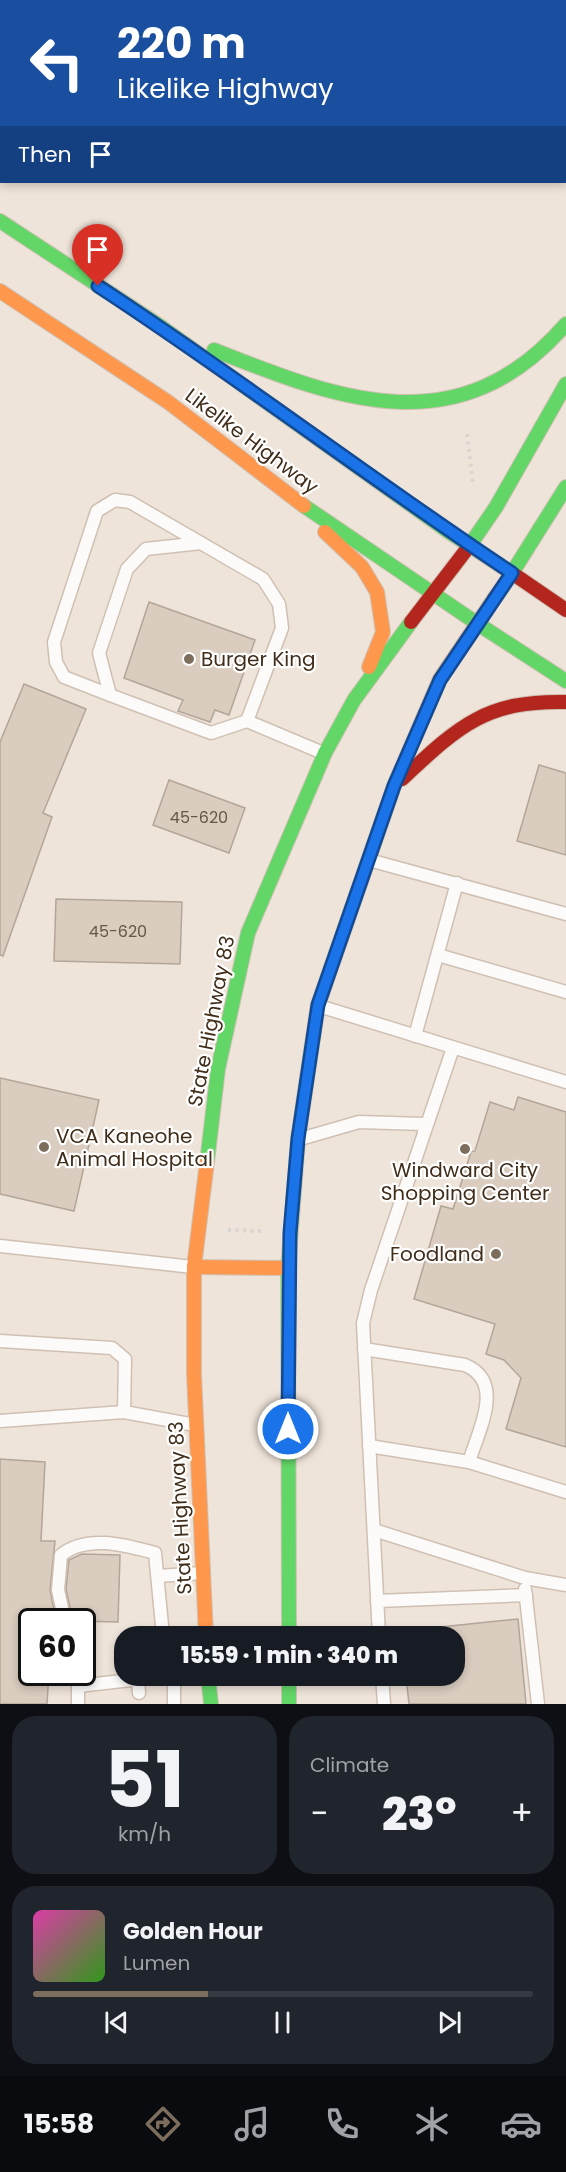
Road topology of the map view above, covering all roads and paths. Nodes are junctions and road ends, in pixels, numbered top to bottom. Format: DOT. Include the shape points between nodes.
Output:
graph roads {
  1 [pos="0,221"];
  2 [pos="0,291"];
  3 [pos="566,324"];
  4 [pos="169,332"];
  5 [pos="566,384"];
  6 [pos="467,434"];
  7 [pos="566,487"];
  8 [pos="280,490"];
  9 [pos="474,493"];
  10 [pos="201,543"];
  11 [pos="470,545"];
  12 [pos="512,573"];
  13 [pos="433,591"];
  14 [pos="566,610"];
  15 [pos="478,624"];
  16 [pos="566,681"];
  17 [pos="110,695"];
  18 [pos="354,700"];
  19 [pos="566,702"];
  20 [pos="247,721"];
  21 [pos="325,753"];
  22 [pos="394,786"];
  23 [pos="368,860"];
  24 [pos="457,883"];
  25 [pos="566,914"];
  26 [pos="438,955"];
  27 [pos="566,992"];
  28 [pos="318,1005"];
  29 [pos="415,1036"];
  30 [pos="453,1048"];
  31 [pos="566,1082"];
  32 [pos="423,1137"];
  33 [pos="298,1139"];
  34 [pos="227,1230"];
  35 [pos="268,1231"];
  36 [pos="0,1246"];
  37 [pos="194,1267"];
  38 [pos="288,1268"];
  39 [pos="0,1341"];
  40 [pos="364,1349"];
  41 [pos="124,1412"];
  42 [pos="0,1421"];
  43 [pos="196,1425"];
  44 [pos="369,1446"];
  45 [pos="469,1462"];
  46 [pos="566,1492"];
  47 [pos="374,1530"];
  48 [pos="203,1572"];
  49 [pos="158,1576"];
  50 [pos="525,1578"];
  51 [pos="566,1585"];
  52 [pos="526,1595"];
  53 [pos="377,1601"];
  54 [pos="62,1608"];
  55 [pos="161,1626"];
  56 [pos="206,1626"];
  57 [pos="289,1626"];
  58 [pos="378,1626"];
  59 [pos="114,1682"];
  60 [pos="96,1684"];
  61 [pos="78,1686"];
  62 [pos="138,1686"];
  63 [pos="174,1686"];
  64 [pos="209,1686"];
  65 [pos="289,1686"];
  66 [pos="383,1686"];
  67 [pos="139,1693"];
  68 [pos="78,1704"];
  69 [pos="174,1704"];
  70 [pos="212,1704"];
  71 [pos="289,1704"];
  72 [pos="384,1704"];
  73 [pos="538,1704"];
  1 -- 4 [label="main road, Likelike Highway"];
  2 -- 8 [label="main road, Likelike Highway" via="168,402"];
  3 -- 4 [label="main road" via="542,350 515,370 463,396 394,403 342,395 284,377"];
  4 -- 11 [label="main road, Likelike Highway"];
  5 -- 11 [label="main road, State Highway 83"];
  6 -- 9 [label="path"];
  7 -- 12 [label="main road"];
  8 -- 13 [label="main road, Likelike Highway"];
  8 -- 18 [label="main road" via="362,567 377,592 383,632"];
  10 -- 17 [label="lane" via="146,549 127,569 99,653"];
  10 -- 17 [label="lane" via="130,502 115,500 97,511 54,642 56,662 64,677"];
  10 -- 20 [label="lane" via="263,579 279,604 282,628"];
  11 -- 12 [label="main road, Likelike Highway"];
  11 -- 13 [label="main road, State Highway 83"];
  12 -- 14 [label="main road, Likelike Highway"];
  12 -- 15 [label="main road"];
  13 -- 15 [label="main road, Likelike Highway"];
  13 -- 18 [label="main road, State Highway 83"];
  15 -- 16 [label="main road, Likelike Highway"];
  15 -- 22 [label="main road" via="440,680"];
  17 -- 20 [label="lane" via="211,732"];
  18 -- 21 [label="main road, State Highway 83"];
  19 -- 22 [label="main road" via="520,702 479,715 448,736"];
  20 -- 21 [label="lane"];
  21 -- 37 [label="main road, State Highway 83" via="248,933 218,1069"];
  22 -- 23 [label="main road"];
  23 -- 24 [label="lane"];
  23 -- 28 [label="main road"];
  24 -- 25 [label="lane"];
  24 -- 26 [label="lane"];
  26 -- 27 [label="lane"];
  26 -- 29 [label="lane"];
  28 -- 29 [label="lane"];
  28 -- 33 [label="main road"];
  29 -- 30 [label="lane"];
  30 -- 31 [label="lane"];
  30 -- 32 [label="lane"];
  32 -- 33 [label="lane" via="424,1124 359,1122"];
  32 -- 40 [label="lane" via="365,1310"];
  33 -- 38 [label="main road"];
  34 -- 35 [label="path"];
  36 -- 37 [label="lane"];
  37 -- 38 [label="main road"];
  37 -- 43 [label="main road, State Highway 83"];
  38 -- 57 [label="main road"];
  39 -- 41 [label="lane" via="112,1348 125,1359"];
  40 -- 44 [label="lane"];
  40 -- 45 [label="lane" via="465,1365 478,1372 486,1385 488,1400"];
  41 -- 42 [label="lane"];
  41 -- 43 [label="lane"];
  43 -- 48 [label="main road, State Highway 83"];
  44 -- 45 [label="lane"];
  44 -- 47 [label="lane"];
  45 -- 46 [label="lane"];
  47 -- 50 [label="lane"];
  47 -- 53 [label="lane"];
  48 -- 49 [label="lane"];
  48 -- 56 [label="main road, State Highway 83"];
  49 -- 54 [label="lane" via="155,1553 116,1543 72,1546 61,1555 58,1590"];
  49 -- 55 [label="lane"];
  50 -- 51 [label="lane"];
  50 -- 52 [label="lane"];
  52 -- 53 [label="lane"];
  52 -- 73 [label="lane"];
  53 -- 58 [label="lane"];
  59 -- 60 [label="lane"];
  61 -- 68 [label="lane"];
  62 -- 67 [label="lane"];
  63 -- 69 [label="lane"];
  64 -- 70 [label="main road"];
  65 -- 71 [label="main road"];
  66 -- 72 [label="lane"];
}
